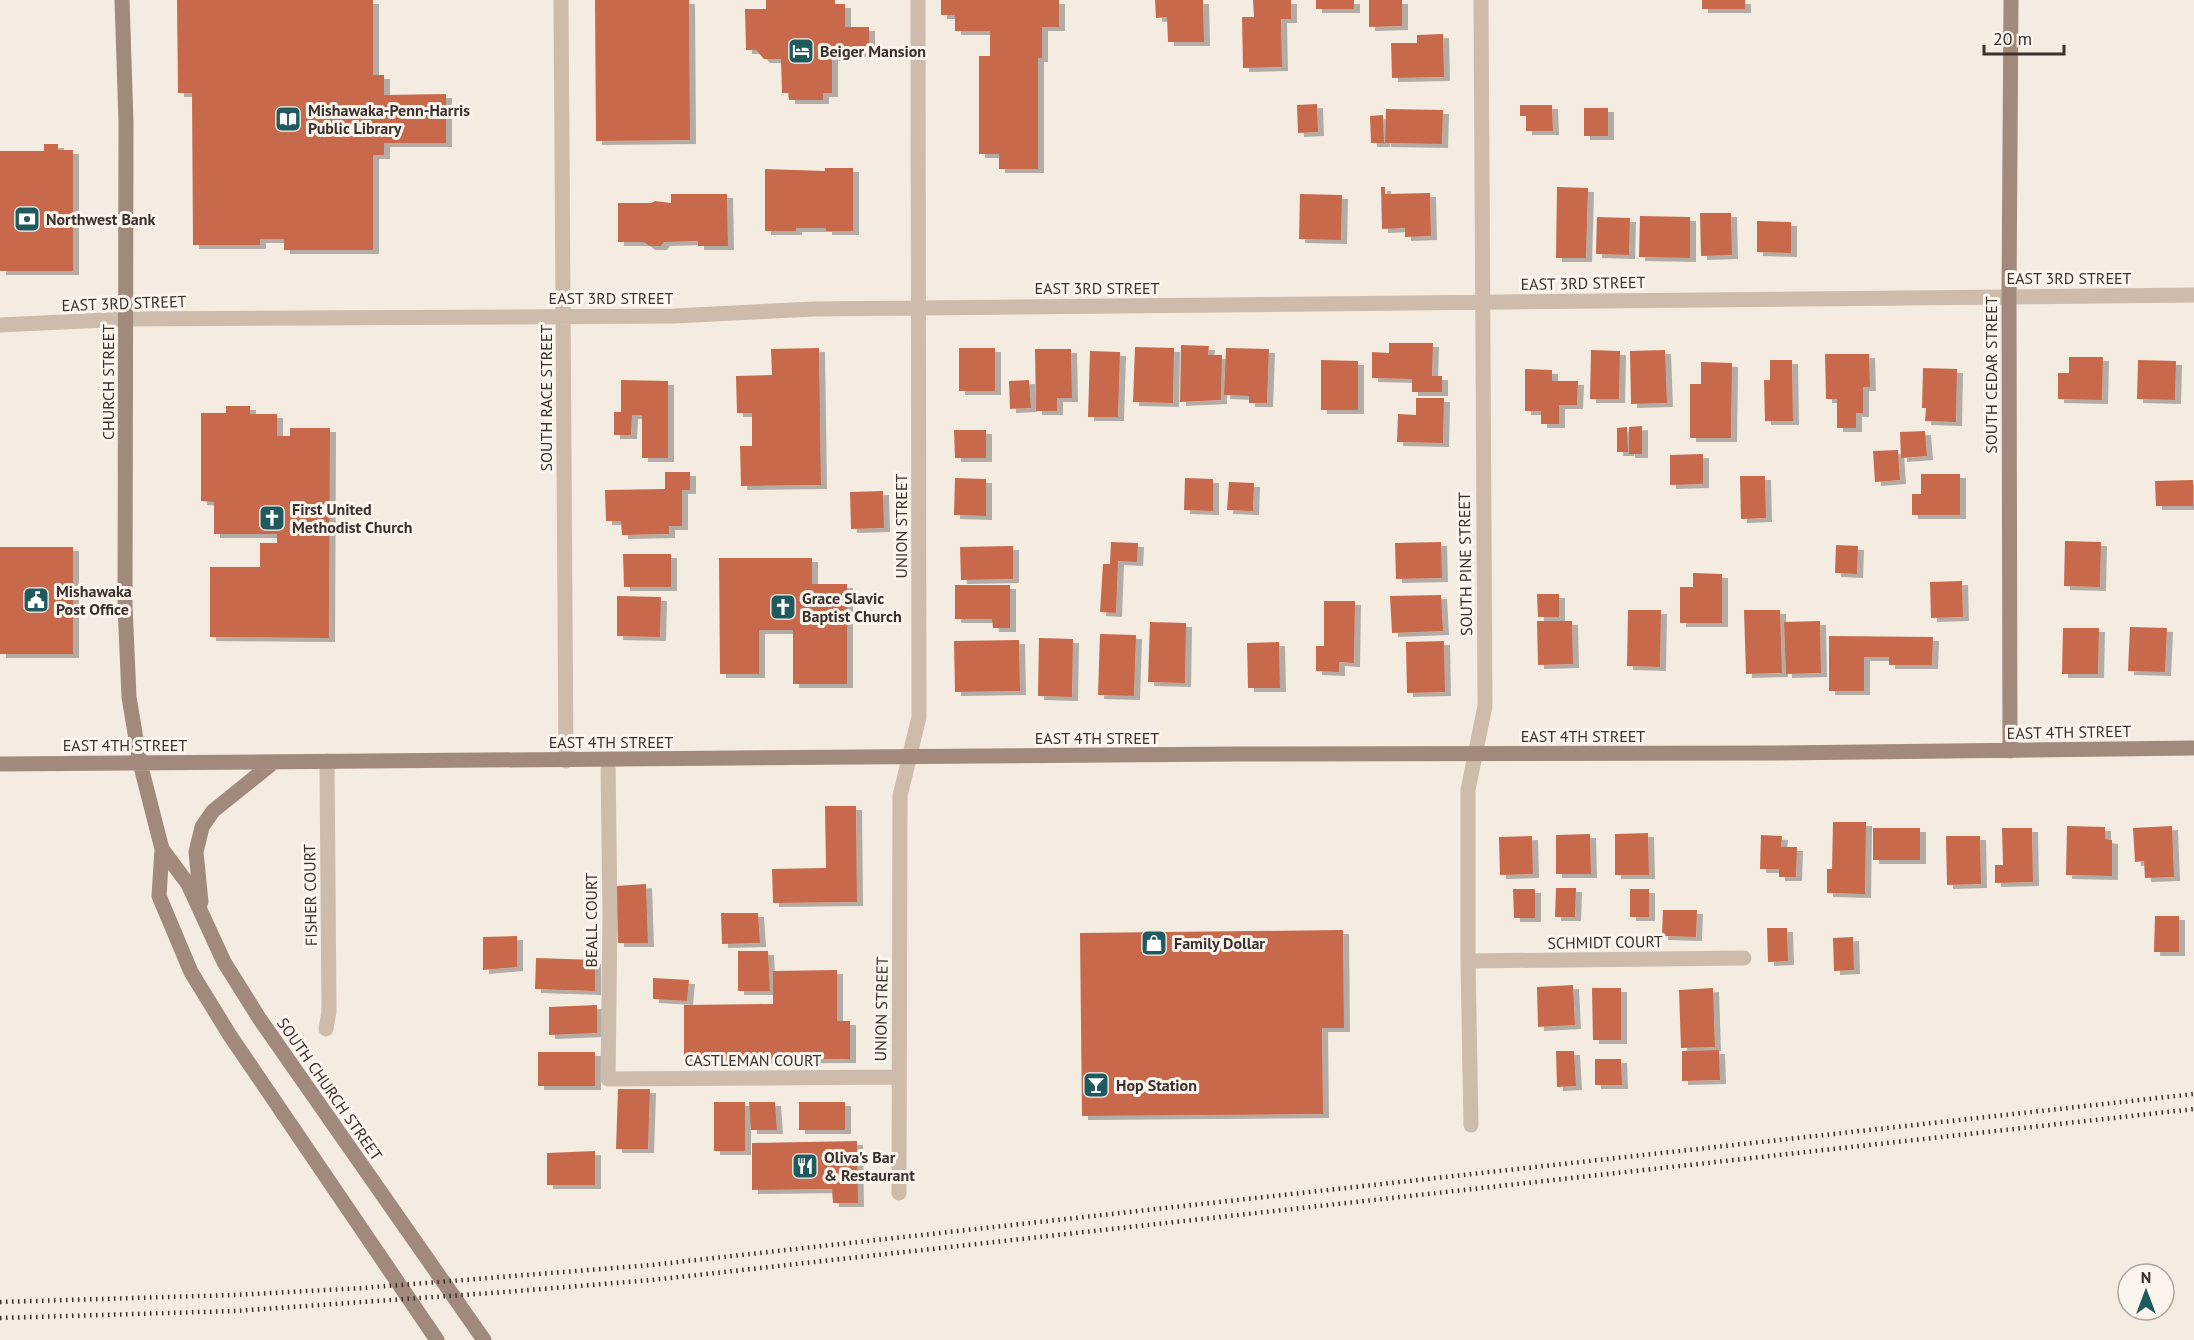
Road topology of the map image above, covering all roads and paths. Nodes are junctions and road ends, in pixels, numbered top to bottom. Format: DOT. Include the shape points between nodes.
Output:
graph roads {
  1 [pos="122,0"];
  2 [pos="561,0"];
  3 [pos="918,0"];
  4 [pos="1481,0"];
  5 [pos="2011,0"];
  6 [pos="2009,296"];
  7 [pos="2194,296"];
  8 [pos="1482,303"];
  9 [pos="918,308"];
  10 [pos="564,316"];
  11 [pos="126,319"];
  12 [pos="0,325"];
  13 [pos="2194,748"];
  14 [pos="2010,750"];
  15 [pos="1476,754"];
  16 [pos="910,757"];
  17 [pos="327,761"];
  18 [pos="566,761"];
  19 [pos="608,761"];
  20 [pos="274,762"];
  21 [pos="140,763"];
  22 [pos="0,764"];
  23 [pos="162,849"];
  24 [pos="202,914"];
  25 [pos="1744,958"];
  26 [pos="1468,961"];
  27 [pos="326,1029"];
  28 [pos="898,1077"];
  29 [pos="608,1079"];
  30 [pos="1471,1125"];
  31 [pos="899,1193"];
  32 [pos="437,1340"];
  33 [pos="484,1340"];
  1 -- 11 [label="street, CHURCH STREET"];
  2 -- 10 [label="street, SOUTH RACE STREET"];
  3 -- 9 [label="street, UNION STREET"];
  4 -- 8 [label="street, SOUTH PINE STREET"];
  5 -- 6 [label="street, SOUTH CEDAR STREET"];
  6 -- 7 [label="street, EAST 3RD STREET"];
  6 -- 8 [label="street, EAST 3RD STREET"];
  6 -- 14 [label="street, SOUTH CEDAR STREET"];
  8 -- 9 [label="street, EAST 3RD STREET"];
  8 -- 15 [label="street, SOUTH PINE STREET" via="1485,706"];
  9 -- 10 [label="street, EAST 3RD STREET"];
  9 -- 16 [label="street, UNION STREET" via="919,717"];
  10 -- 11 [label="street, EAST 3RD STREET"];
  10 -- 18 [label="street, SOUTH RACE STREET"];
  11 -- 12 [label="street, EAST 3RD STREET"];
  11 -- 21 [label="street, CHURCH STREET" via="125,605 129,697"];
  13 -- 14 [label="street, EAST 4TH STREET"];
  14 -- 15 [label="street, EAST 4TH STREET"];
  15 -- 16 [label="street, EAST 4TH STREET"];
  15 -- 26 [label="street, SOUTH PINE STREET" via="1468,790"];
  16 -- 19 [label="street, EAST 4TH STREET"];
  16 -- 28 [label="street, UNION STREET" via="900,796"];
  17 -- 18 [label="street, EAST 4TH STREET"];
  17 -- 20 [label="street, EAST 4TH STREET"];
  17 -- 27 [label="street, FISHER COURT"];
  18 -- 19 [label="street, EAST 4TH STREET"];
  19 -- 29 [label="street, BEALL COURT"];
  20 -- 21 [label="street, EAST 4TH STREET"];
  20 -- 24 [label="street" via="213,811 202,827 196,852"];
  21 -- 22 [label="street, EAST 4TH STREET"];
  21 -- 23 [label="street, SOUTH CHURCH STREET"];
  23 -- 24 [label="street, SOUTH CHURCH STREET" via="188,884"];
  23 -- 32 [label="street, SOUTH CHURCH STREET" via="159,896 191,972"];
  24 -- 33 [label="street, SOUTH CHURCH STREET" via="224,962 259,1018"];
  25 -- 26 [label="street, SCHMIDT COURT"];
  26 -- 30 [label="street, SOUTH PINE STREET"];
  28 -- 29 [label="street, CASTLEMAN COURT"];
  28 -- 31 [label="street, UNION STREET"];
}
